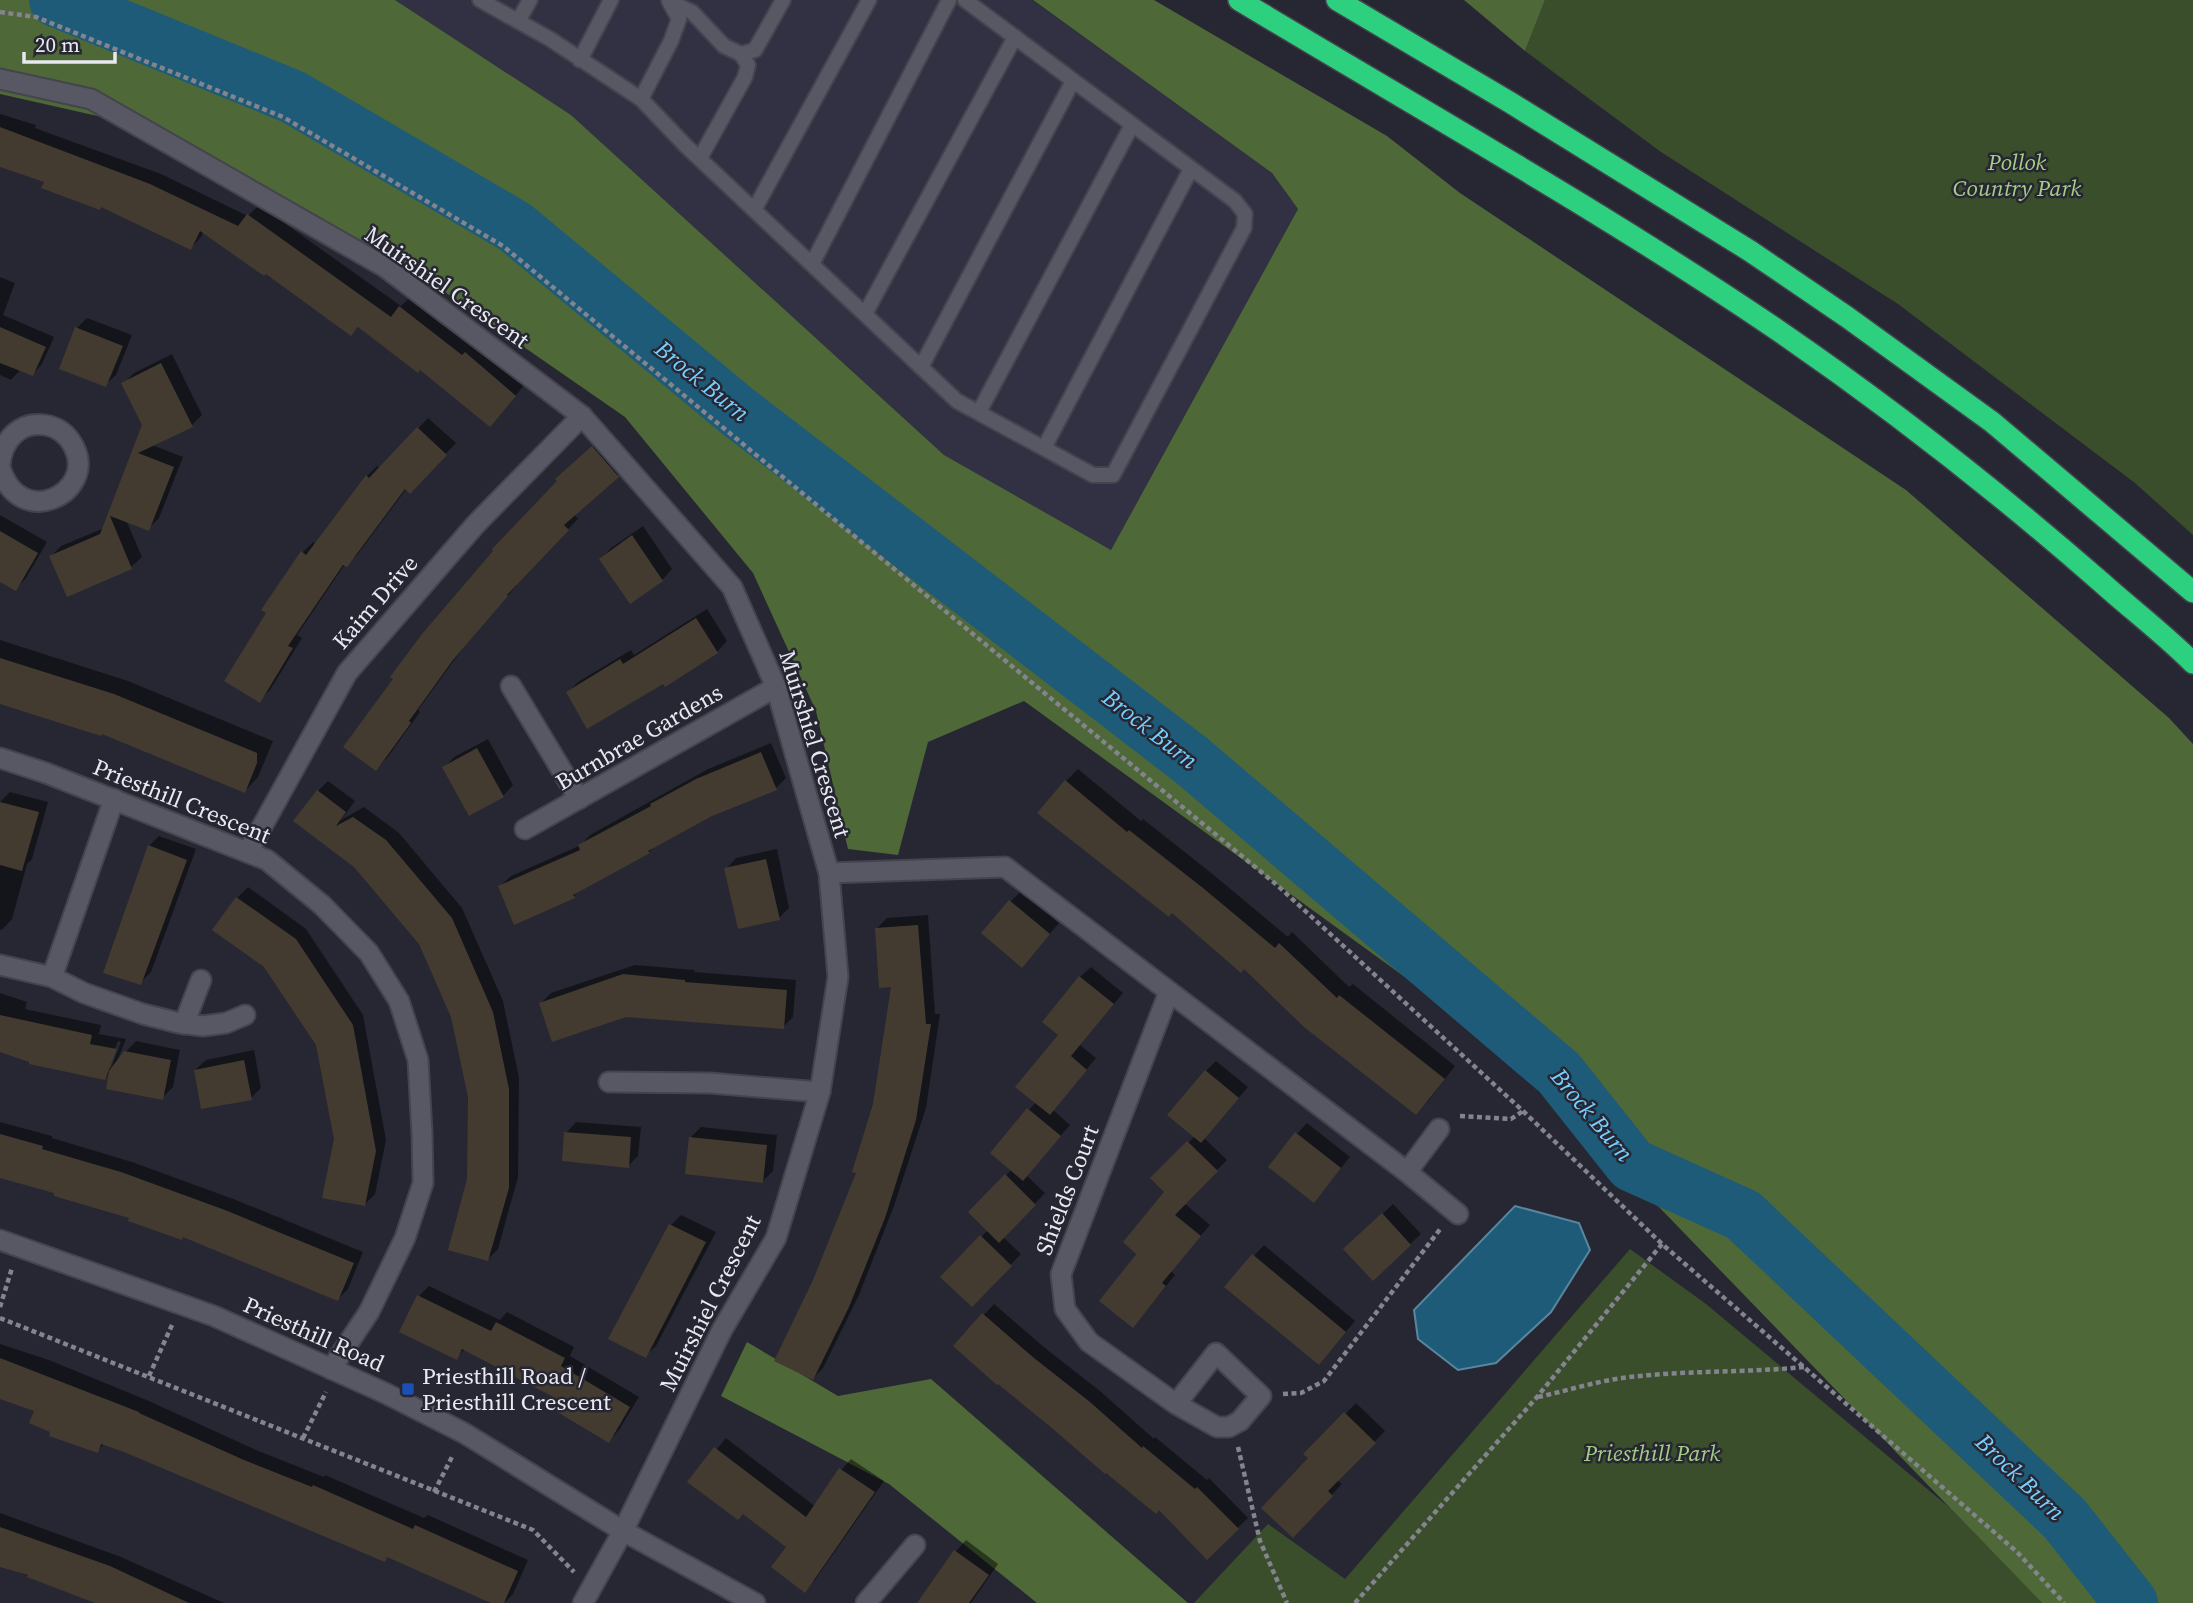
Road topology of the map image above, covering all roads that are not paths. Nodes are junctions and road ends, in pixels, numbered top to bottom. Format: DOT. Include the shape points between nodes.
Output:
graph roads {
  1 [pos="480,0"];
  2 [pos="530,0"];
  3 [pos="611,0"];
  4 [pos="783,0"];
  5 [pos="869,0"];
  6 [pos="949,0"];
  7 [pos="965,0"];
  8 [pos="1239,0"];
  9 [pos="1337,0"];
  10 [pos="669,1"];
  11 [pos="518,21"];
  12 [pos="1015,37"];
  13 [pos="741,54"];
  14 [pos="580,60"];
  15 [pos="0,79"];
  16 [pos="1073,81"];
  17 [pos="641,99"];
  18 [pos="1132,125"];
  19 [pos="699,158"];
  20 [pos="1191,169"];
  21 [pos="754,210"];
  22 [pos="812,264"];
  23 [pos="865,314"];
  24 [pos="921,367"];
  25 [pos="979,412"];
  26 [pos="582,416"];
  27 [pos="3,440"];
  28 [pos="1044,448"];
  29 [pos="0,466"];
  30 [pos="2193,592"];
  31 [pos="2193,663"];
  32 [pos="511,686"];
  33 [pos="776,687"];
  34 [pos="0,758"];
  35 [pos="114,799"];
  36 [pos="579,799"];
  37 [pos="525,829"];
  38 [pos="248,852"];
  39 [pos="829,873"];
  40 [pos="0,965"];
  41 [pos="52,977"];
  42 [pos="201,980"];
  43 [pos="1169,992"];
  44 [pos="245,1015"];
  45 [pos="184,1024"];
  46 [pos="609,1082"];
  47 [pos="820,1092"];
  48 [pos="1439,1129"];
  49 [pos="1406,1172"];
  50 [pos="1456,1212"];
  51 [pos="9,1243"];
  52 [pos="333,1370"];
  53 [pos="1176,1404"];
  54 [pos="623,1531"];
  55 [pos="915,1545"];
  56 [pos="587,1596"];
  57 [pos="736,1598"];
  58 [pos="755,1603"];
  59 [pos="866,1603"];
  1 -- 11 [label="lane"];
  2 -- 11 [label="lane"];
  3 -- 14 [label="lane"];
  4 -- 13 [label="lane" via="755,50"];
  5 -- 21 [label="lane"];
  6 -- 22 [label="lane"];
  7 -- 12 [label="lane"];
  8 -- 31 [label="highway" via="1491,149 1774,328 1999,496"];
  9 -- 30 [label="highway" via="1750,251 1847,317 1992,422"];
  10 -- 13 [label="lane" via="692,12 724,46"];
  10 -- 17 [label="lane" via="679,19"];
  11 -- 14 [label="lane"];
  12 -- 16 [label="lane"];
  12 -- 23 [label="lane"];
  13 -- 19 [label="lane" via="748,65 745,77"];
  14 -- 17 [label="lane"];
  15 -- 26 [label="street, Muirshiel Crescent" via="91,99 384,267"];
  16 -- 18 [label="lane"];
  16 -- 24 [label="lane"];
  17 -- 19 [label="lane"];
  18 -- 20 [label="lane"];
  18 -- 25 [label="lane"];
  19 -- 21 [label="lane"];
  20 -- 28 [label="lane"];
  20 -- 28 [label="lane" via="1235,201 1245,214 1244,228 1113,475 1093,475"];
  21 -- 22 [label="lane"];
  22 -- 23 [label="lane"];
  23 -- 24 [label="lane"];
  24 -- 25 [label="lane" via="957,401"];
  25 -- 28 [label="lane"];
  26 -- 33 [label="street, Muirshiel Crescent" via="732,587"];
  26 -- 38 [label="street, Kaim Drive" via="476,524 347,673"];
  27 -- 29 [label="street"];
  27 -- 29 [label="street" via="26,426 50,426 71,440 78,465 69,487 47,501 21,498 4,480"];
  32 -- 36 [label="street"];
  33 -- 36 [label="street, Burnbrae Gardens"];
  33 -- 39 [label="street, Muirshiel Crescent"];
  34 -- 35 [label="street, Priesthill Crescent"];
  35 -- 38 [label="street, Priesthill Crescent"];
  35 -- 41 [label="street"];
  36 -- 37 [label="street, Burnbrae Gardens"];
  38 -- 52 [label="street, Priesthill Crescent" via="267,860 322,905 369,953 399,1000 418,1060 422,1183 405,1238 369,1312"];
  39 -- 43 [label="street" via="1005,867"];
  39 -- 47 [label="street, Muirshiel Crescent" via="838,977"];
  40 -- 41 [label="street"];
  41 -- 45 [label="street" via="108,1002"];
  42 -- 45 [label="street"];
  43 -- 49 [label="street"];
  43 -- 53 [label="street, Shields Court" via="1061,1274 1065,1310 1089,1342"];
  44 -- 45 [label="street" via="226,1023"];
  46 -- 47 [label="street" via="710,1083"];
  47 -- 54 [label="street, Muirshiel Crescent" via="776,1238 722,1330"];
  48 -- 49 [label="street"];
  49 -- 50 [label="street"];
  51 -- 52 [label="street, Priesthill Road" via="215,1316"];
  52 -- 54 [label="street, Priesthill Road" via="464,1433"];
  53 -- 53 [label="street, Shields Court" via="1216,1353 1261,1396 1229,1427 1217,1427"];
  54 -- 56 [label="street, Muirshiel Crescent"];
  54 -- 57 [label="street, Priesthill Road"];
  55 -- 59 [label="street"];
  57 -- 58 [label="street, Priesthill Road"];
}
